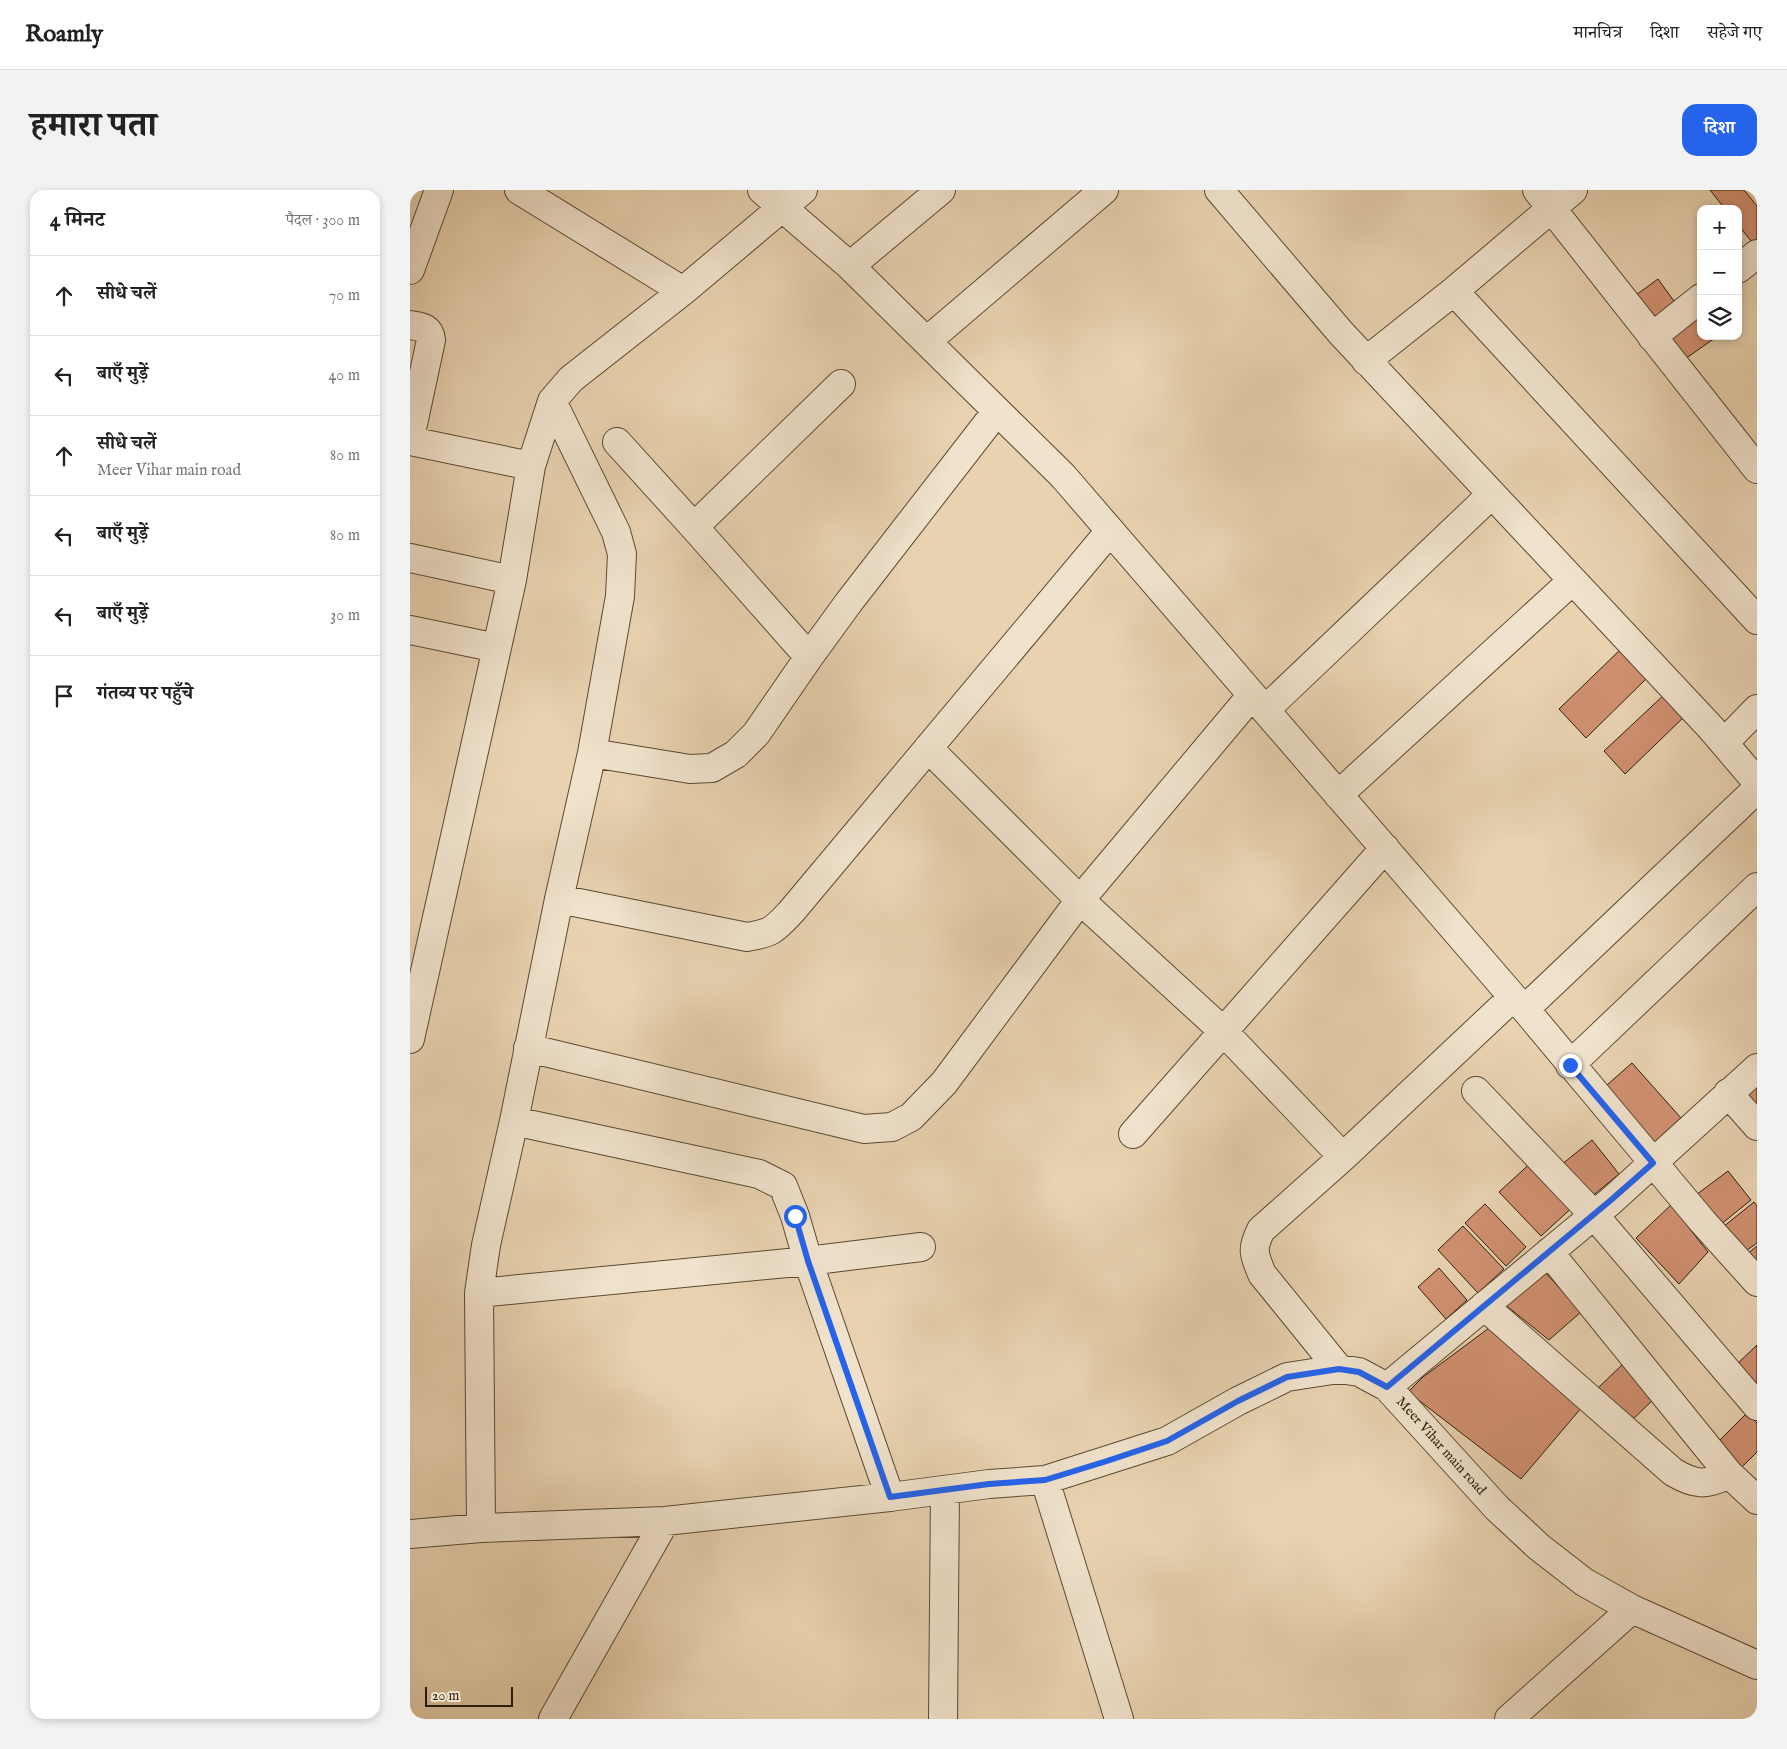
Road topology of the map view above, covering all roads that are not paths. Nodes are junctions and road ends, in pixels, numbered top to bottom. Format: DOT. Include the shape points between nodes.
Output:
graph roads {
  1 [pos="439,190"];
  2 [pos="519,190"];
  3 [pos="803,190"];
  4 [pos="941,190"];
  5 [pos="1104,190"];
  6 [pos="1573,190"];
  7 [pos="1223,192"];
  8 [pos="772,199"];
  9 [pos="1544,199"];
  10 [pos="1757,254"];
  11 [pos="850,266"];
  12 [pos="1742,266"];
  13 [pos="410,270"];
  14 [pos="1454,290"];
  15 [pos="683,291"];
  16 [pos="1697,301"];
  17 [pos="410,325"];
  18 [pos="1652,337"];
  19 [pos="927,341"];
  20 [pos="1366,361"];
  21 [pos="841,384"];
  22 [pos="552,401"];
  23 [pos="997,411"];
  24 [pos="410,440"];
  25 [pos="616,442"];
  26 [pos="531,466"];
  27 [pos="1757,469"];
  28 [pos="1491,495"];
  29 [pos="694,527"];
  30 [pos="1110,531"];
  31 [pos="410,558"];
  32 [pos="512,580"];
  33 [pos="1572,581"];
  34 [pos="1757,620"];
  35 [pos="410,630"];
  36 [pos="497,648"];
  37 [pos="809,657"];
  38 [pos="1259,703"];
  39 [pos="1757,709"];
  40 [pos="1724,743"];
  41 [pos="928,748"];
  42 [pos="592,753"];
  43 [pos="1757,782"];
  44 [pos="1757,789"];
  45 [pos="1338,795"];
  46 [pos="1385,848"];
  47 [pos="1757,887"];
  48 [pos="559,899"];
  49 [pos="1080,900"];
  50 [pos="1519,1003"];
  51 [pos="1223,1031"];
  52 [pos="410,1039"];
  53 [pos="528,1048"];
  54 [pos="1570,1065"];
  55 [pos="1757,1068"];
  56 [pos="1476,1091"];
  57 [pos="1728,1093"];
  58 [pos="514,1121"];
  59 [pos="1757,1126"];
  60 [pos="1133,1134"];
  61 [pos="1343,1157"];
  62 [pos="1653,1163"];
  63 [pos="1594,1215"];
  64 [pos="921,1247"];
  65 [pos="1549,1252"];
  66 [pos="808,1261"];
  67 [pos="1757,1282"];
  68 [pos="479,1293"];
  69 [pos="1484,1306"];
  70 [pos="1339,1369"];
  71 [pos="1387,1387"];
  72 [pos="1757,1406"];
  73 [pos="1729,1474"];
  74 [pos="1045,1480"];
  75 [pos="945,1490"];
  76 [pos="890,1497"];
  77 [pos="1757,1500"];
  78 [pos="666,1521"];
  79 [pos="481,1528"];
  80 [pos="410,1534"];
  81 [pos="1632,1609"];
  82 [pos="1754,1659"];
  83 [pos="553,1719"];
  84 [pos="943,1719"];
  85 [pos="1120,1719"];
  86 [pos="1509,1719"];
  1 -- 13 [label="street"];
  2 -- 15 [label="street"];
  3 -- 8 [label="street"];
  4 -- 11 [label="street"];
  5 -- 19 [label="street"];
  6 -- 9 [label="street"];
  7 -- 20 [label="street"];
  8 -- 11 [label="street"];
  8 -- 15 [label="street"];
  9 -- 14 [label="street"];
  9 -- 18 [label="street"];
  10 -- 12 [label="street"];
  11 -- 19 [label="street"];
  14 -- 20 [label="street"];
  14 -- 34 [label="street"];
  15 -- 22 [label="street" via="571,379"];
  16 -- 18 [label="street"];
  17 -- 24 [label="street" via="426,328 431,340"];
  18 -- 27 [label="street"];
  19 -- 23 [label="street"];
  20 -- 28 [label="street"];
  21 -- 29 [label="street"];
  22 -- 26 [label="street"];
  22 -- 42 [label="street" via="616,532 622,554 620,596"];
  23 -- 30 [label="street" via="1063,476"];
  23 -- 37 [label="street"];
  24 -- 26 [label="street"];
  25 -- 29 [label="street"];
  26 -- 32 [label="street"];
  28 -- 33 [label="street"];
  28 -- 38 [label="street"];
  29 -- 37 [label="street"];
  30 -- 38 [label="street"];
  30 -- 41 [label="street"];
  31 -- 32 [label="street"];
  32 -- 36 [label="street"];
  33 -- 40 [label="street"];
  33 -- 45 [label="street"];
  35 -- 36 [label="street"];
  36 -- 52 [label="street"];
  37 -- 42 [label="street" via="756,734 736,754 712,768 690,769"];
  38 -- 45 [label="street"];
  38 -- 49 [label="street"];
  39 -- 40 [label="street"];
  40 -- 43 [label="street"];
  41 -- 48 [label="street" via="791,912 767,934 748,937"];
  41 -- 49 [label="street"];
  42 -- 48 [label="street"];
  44 -- 50 [label="street"];
  45 -- 46 [label="street"];
  46 -- 50 [label="street"];
  46 -- 51 [label="street"];
  47 -- 54 [label="street"];
  48 -- 53 [label="street"];
  49 -- 51 [label="street"];
  49 -- 53 [label="street" via="944,1083 911,1117 892,1127 864,1129"];
  50 -- 54 [label="street"];
  50 -- 61 [label="street"];
  51 -- 60 [label="street"];
  51 -- 61 [label="street"];
  53 -- 58 [label="street"];
  54 -- 62 [label="street"];
  55 -- 57 [label="street"];
  56 -- 63 [label="street"];
  57 -- 59 [label="street"];
  57 -- 62 [label="street"];
  58 -- 66 [label="street" via="759,1174 783,1186"];
  58 -- 68 [label="street" via="486,1245"];
  61 -- 70 [label="street" via="1262,1230 1254,1245 1262,1274"];
  62 -- 63 [label="street"];
  62 -- 67 [label="street"];
  63 -- 65 [label="street"];
  63 -- 72 [label="street"];
  64 -- 66 [label="street"];
  65 -- 69 [label="street"];
  65 -- 73 [label="street"];
  66 -- 68 [label="street"];
  66 -- 76 [label="street"];
  68 -- 79 [label="street"];
  69 -- 71 [label="street"];
  69 -- 73 [label="street" via="1673,1472 1704,1484"];
  70 -- 71 [label="street, Meer Vihar main road" via="1359,1372"];
  70 -- 74 [label="street, Meer Vihar main road" via="1287,1377 1167,1441"];
  71 -- 81 [label="street, Meer Vihar main road" via="1497,1508 1539,1548 1584,1582"];
  73 -- 77 [label="street"];
  74 -- 75 [label="street, Meer Vihar main road"];
  74 -- 85 [label="street"];
  75 -- 76 [label="street, Meer Vihar main road"];
  75 -- 84 [label="street"];
  76 -- 78 [label="street, Meer Vihar main road"];
  78 -- 79 [label="street, Meer Vihar main road"];
  78 -- 83 [label="street"];
  79 -- 80 [label="street, Meer Vihar main road"];
  81 -- 82 [label="street, Meer Vihar main road"];
  81 -- 86 [label="street"];
}
